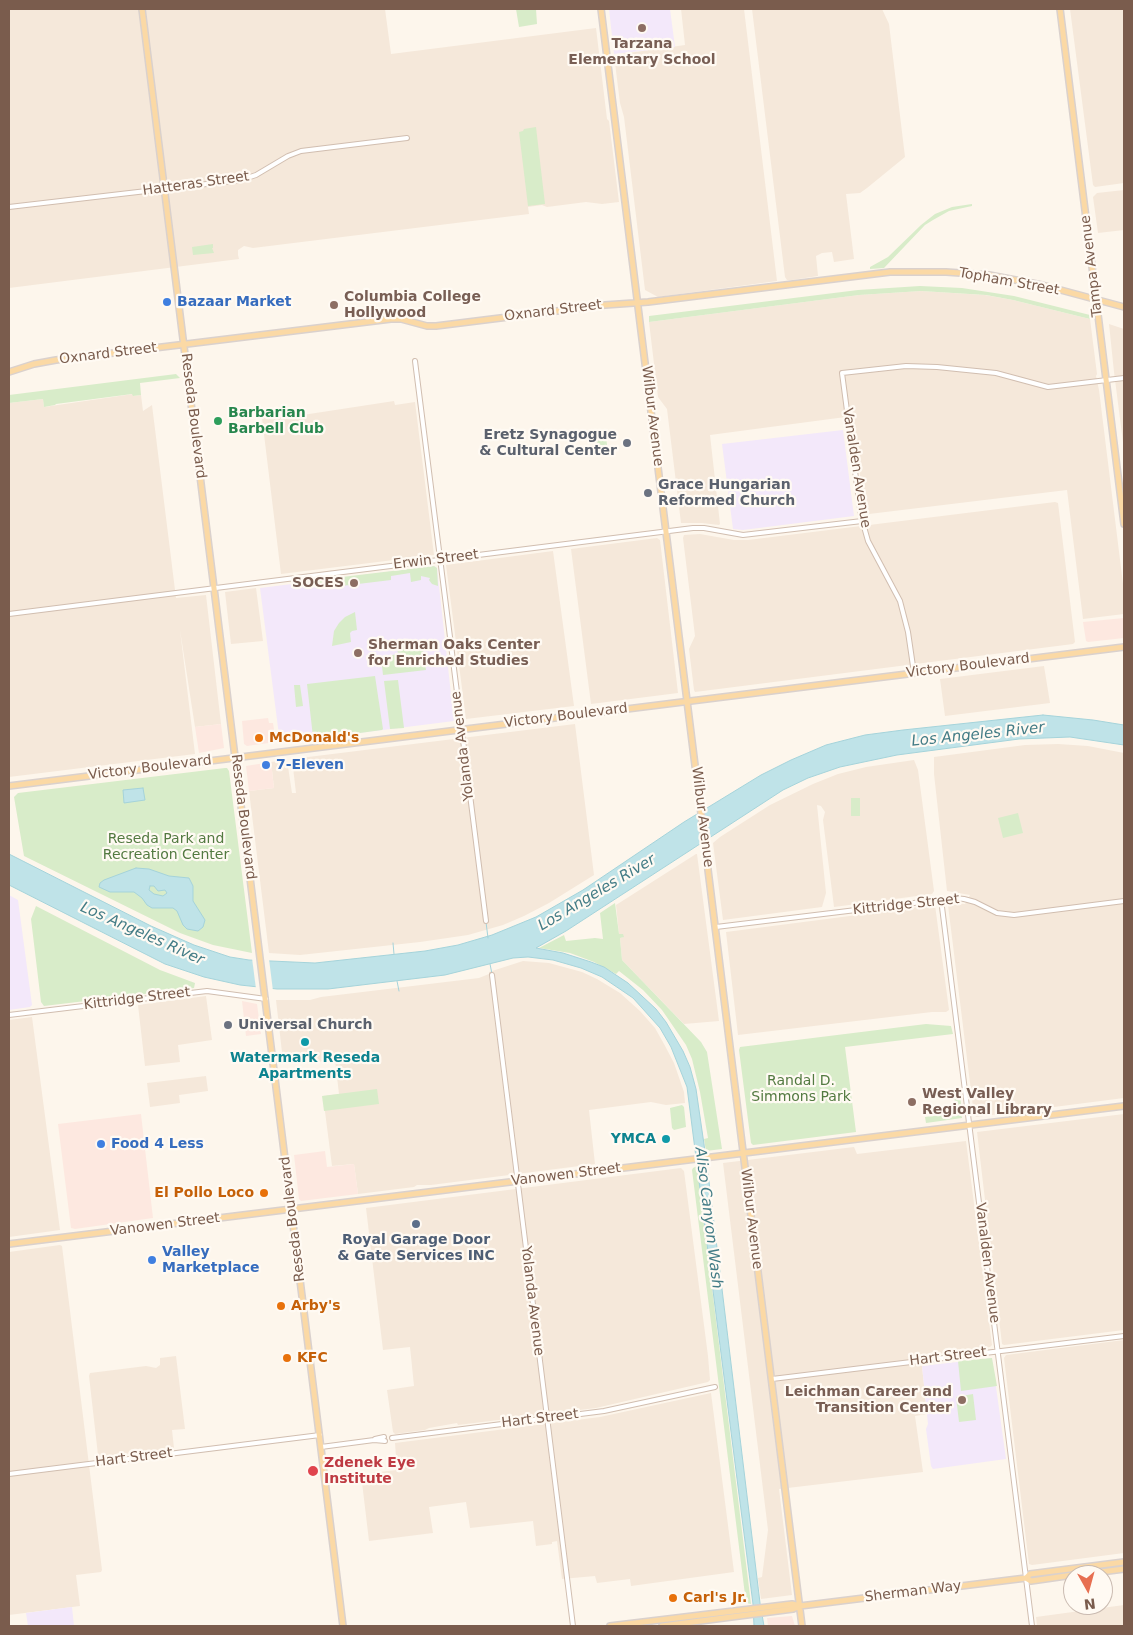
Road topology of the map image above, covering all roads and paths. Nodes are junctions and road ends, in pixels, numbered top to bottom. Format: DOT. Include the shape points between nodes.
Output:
graph roads {
  1 [pos="142,9"];
  2 [pos="601,9"];
  3 [pos="1060,9"];
  4 [pos="407,138"];
  5 [pos="165,189"];
  6 [pos="9,207"];
  7 [pos="862,275"];
  8 [pos="1096,300"];
  9 [pos="638,302"];
  10 [pos="1124,307"];
  11 [pos="184,345"];
  12 [pos="415,362"];
  13 [pos="9,372"];
  14 [pos="1124,378"];
  15 [pos="1106,381"];
  16 [pos="862,521"];
  17 [pos="1124,524"];
  18 [pos="666,532"];
  19 [pos="441,560"];
  20 [pos="214,588"];
  21 [pos="9,614"];
  22 [pos="1124,647"];
  23 [pos="914,673"];
  24 [pos="687,702"];
  25 [pos="462,729"];
  26 [pos="236,758"];
  27 [pos="9,786"];
  28 [pos="941,899"];
  29 [pos="1124,901"];
  30 [pos="486,921"];
  31 [pos="716,927"];
  32 [pos="492,975"];
  33 [pos="265,997"];
  34 [pos="9,1015"];
  35 [pos="1124,1106"];
  36 [pos="969,1125"];
  37 [pos="743,1153"];
  38 [pos="517,1181"];
  39 [pos="292,1209"];
  40 [pos="9,1244"];
  41 [pos="1124,1336"];
  42 [pos="998,1351"];
  43 [pos="772,1380"];
  44 [pos="715,1386"];
  45 [pos="548,1418"];
  46 [pos="320,1435"];
  47 [pos="392,1438"];
  48 [pos="385,1439"];
  49 [pos="321,1447"];
  50 [pos="9,1474"];
  51 [pos="1124,1562"];
  52 [pos="1063,1577"];
  53 [pos="1026,1578"];
  54 [pos="800,1606"];
  55 [pos="750,1612"];
  56 [pos="686,1617"];
  57 [pos="687,1623"];
  58 [pos="344,1626"];
  59 [pos="573,1626"];
  60 [pos="610,1626"];
  61 [pos="662,1626"];
  62 [pos="802,1626"];
  63 [pos="1032,1626"];
  1 -- 5 [label="main road, Reseda Boulevard"];
  2 -- 9 [label="main road, Wilbur Avenue"];
  3 -- 8 [label="main road, Tampa Avenue"];
  4 -- 5 [label="street, Hatteras Street" via="301,151 249,178"];
  5 -- 6 [label="street, Hatteras Street"];
  5 -- 11 [label="main road, Reseda Boulevard"];
  7 -- 8 [label="main road, Topham Street" via="910,271 974,274 1042,285"];
  7 -- 9 [label="main road, Oxnard Street"];
  8 -- 10 [label="main road, Topham Street"];
  8 -- 15 [label="main road, Tampa Avenue"];
  9 -- 11 [label="main road, Oxnard Street" via="433,326 391,319"];
  9 -- 18 [label="main road, Wilbur Avenue"];
  11 -- 13 [label="main road, Oxnard Street" via="56,360"];
  11 -- 20 [label="main road, Reseda Boulevard"];
  12 -- 19 [label="street, Yolanda Avenue"];
  14 -- 15 [label="street"];
  15 -- 16 [label="street, Vanalden Avenue" via="1048,388 996,373 937,366 842,373"];
  15 -- 17 [label="main road, Tampa Avenue"];
  16 -- 18 [label="street, Erwin Street" via="744,535 698,528"];
  16 -- 23 [label="street, Vanalden Avenue" via="868,542 900,601"];
  18 -- 19 [label="street, Erwin Street"];
  18 -- 24 [label="main road, Wilbur Avenue"];
  19 -- 20 [label="street, Erwin Street"];
  19 -- 25 [label="street, Yolanda Avenue"];
  20 -- 21 [label="street, Erwin Street"];
  20 -- 26 [label="main road, Reseda Boulevard"];
  22 -- 23 [label="main road, Victory Boulevard"];
  23 -- 24 [label="main road, Victory Boulevard"];
  24 -- 25 [label="main road, Victory Boulevard"];
  24 -- 31 [label="main road, Wilbur Avenue"];
  25 -- 26 [label="main road, Victory Boulevard"];
  25 -- 30 [label="street, Yolanda Avenue"];
  26 -- 27 [label="main road, Victory Boulevard"];
  26 -- 33 [label="main road, Reseda Boulevard"];
  28 -- 29 [label="street, Kittridge Street" via="964,899 996,913 1014,915"];
  28 -- 31 [label="street, Kittridge Street"];
  28 -- 36 [label="street, Vanalden Avenue"];
  31 -- 37 [label="main road, Wilbur Avenue"];
  32 -- 38 [label="street, Yolanda Avenue"];
  33 -- 34 [label="street, Kittridge Street" via="207,991"];
  33 -- 39 [label="main road, Reseda Boulevard"];
  35 -- 36 [label="main road, Vanowen Street"];
  36 -- 37 [label="main road, Vanowen Street"];
  36 -- 42 [label="street, Vanalden Avenue"];
  37 -- 38 [label="main road, Vanowen Street"];
  37 -- 43 [label="main road, Wilbur Avenue"];
  38 -- 39 [label="main road, Vanowen Street"];
  38 -- 45 [label="street, Yolanda Avenue"];
  39 -- 40 [label="main road, Vanowen Street"];
  39 -- 46 [label="main road, Reseda Boulevard"];
  41 -- 42 [label="street, Hart Street"];
  42 -- 43 [label="street, Hart Street"];
  42 -- 53 [label="street, Vanalden Avenue"];
  43 -- 54 [label="main road, Wilbur Avenue"];
  44 -- 45 [label="street, Hart Street" via="604,1411"];
  45 -- 47 [label="street, Hart Street"];
  45 -- 59 [label="street, Yolanda Avenue"];
  46 -- 49 [label="main road, Reseda Boulevard"];
  46 -- 50 [label="street, Hart Street"];
  48 -- 49 [label="street"];
  49 -- 58 [label="main road, Reseda Boulevard"];
  51 -- 53 [label="main road, Sherman Way" via="1030,1574"];
  52 -- 53 [label="main road, Sherman Way"];
  53 -- 54 [label="main road, Sherman Way"];
  53 -- 63 [label="street, Vanalden Avenue"];
  54 -- 55 [label="main road, Sherman Way" via="793,1610"];
  54 -- 62 [label="main road, Wilbur Avenue"];
  55 -- 56 [label="main road, Sherman Way"];
  55 -- 57 [label="main road, Sherman Way"];
  56 -- 57 [label="main road"];
  56 -- 60 [label="main road, Sherman Way"];
  57 -- 61 [label="main road, Sherman Way"];
}
